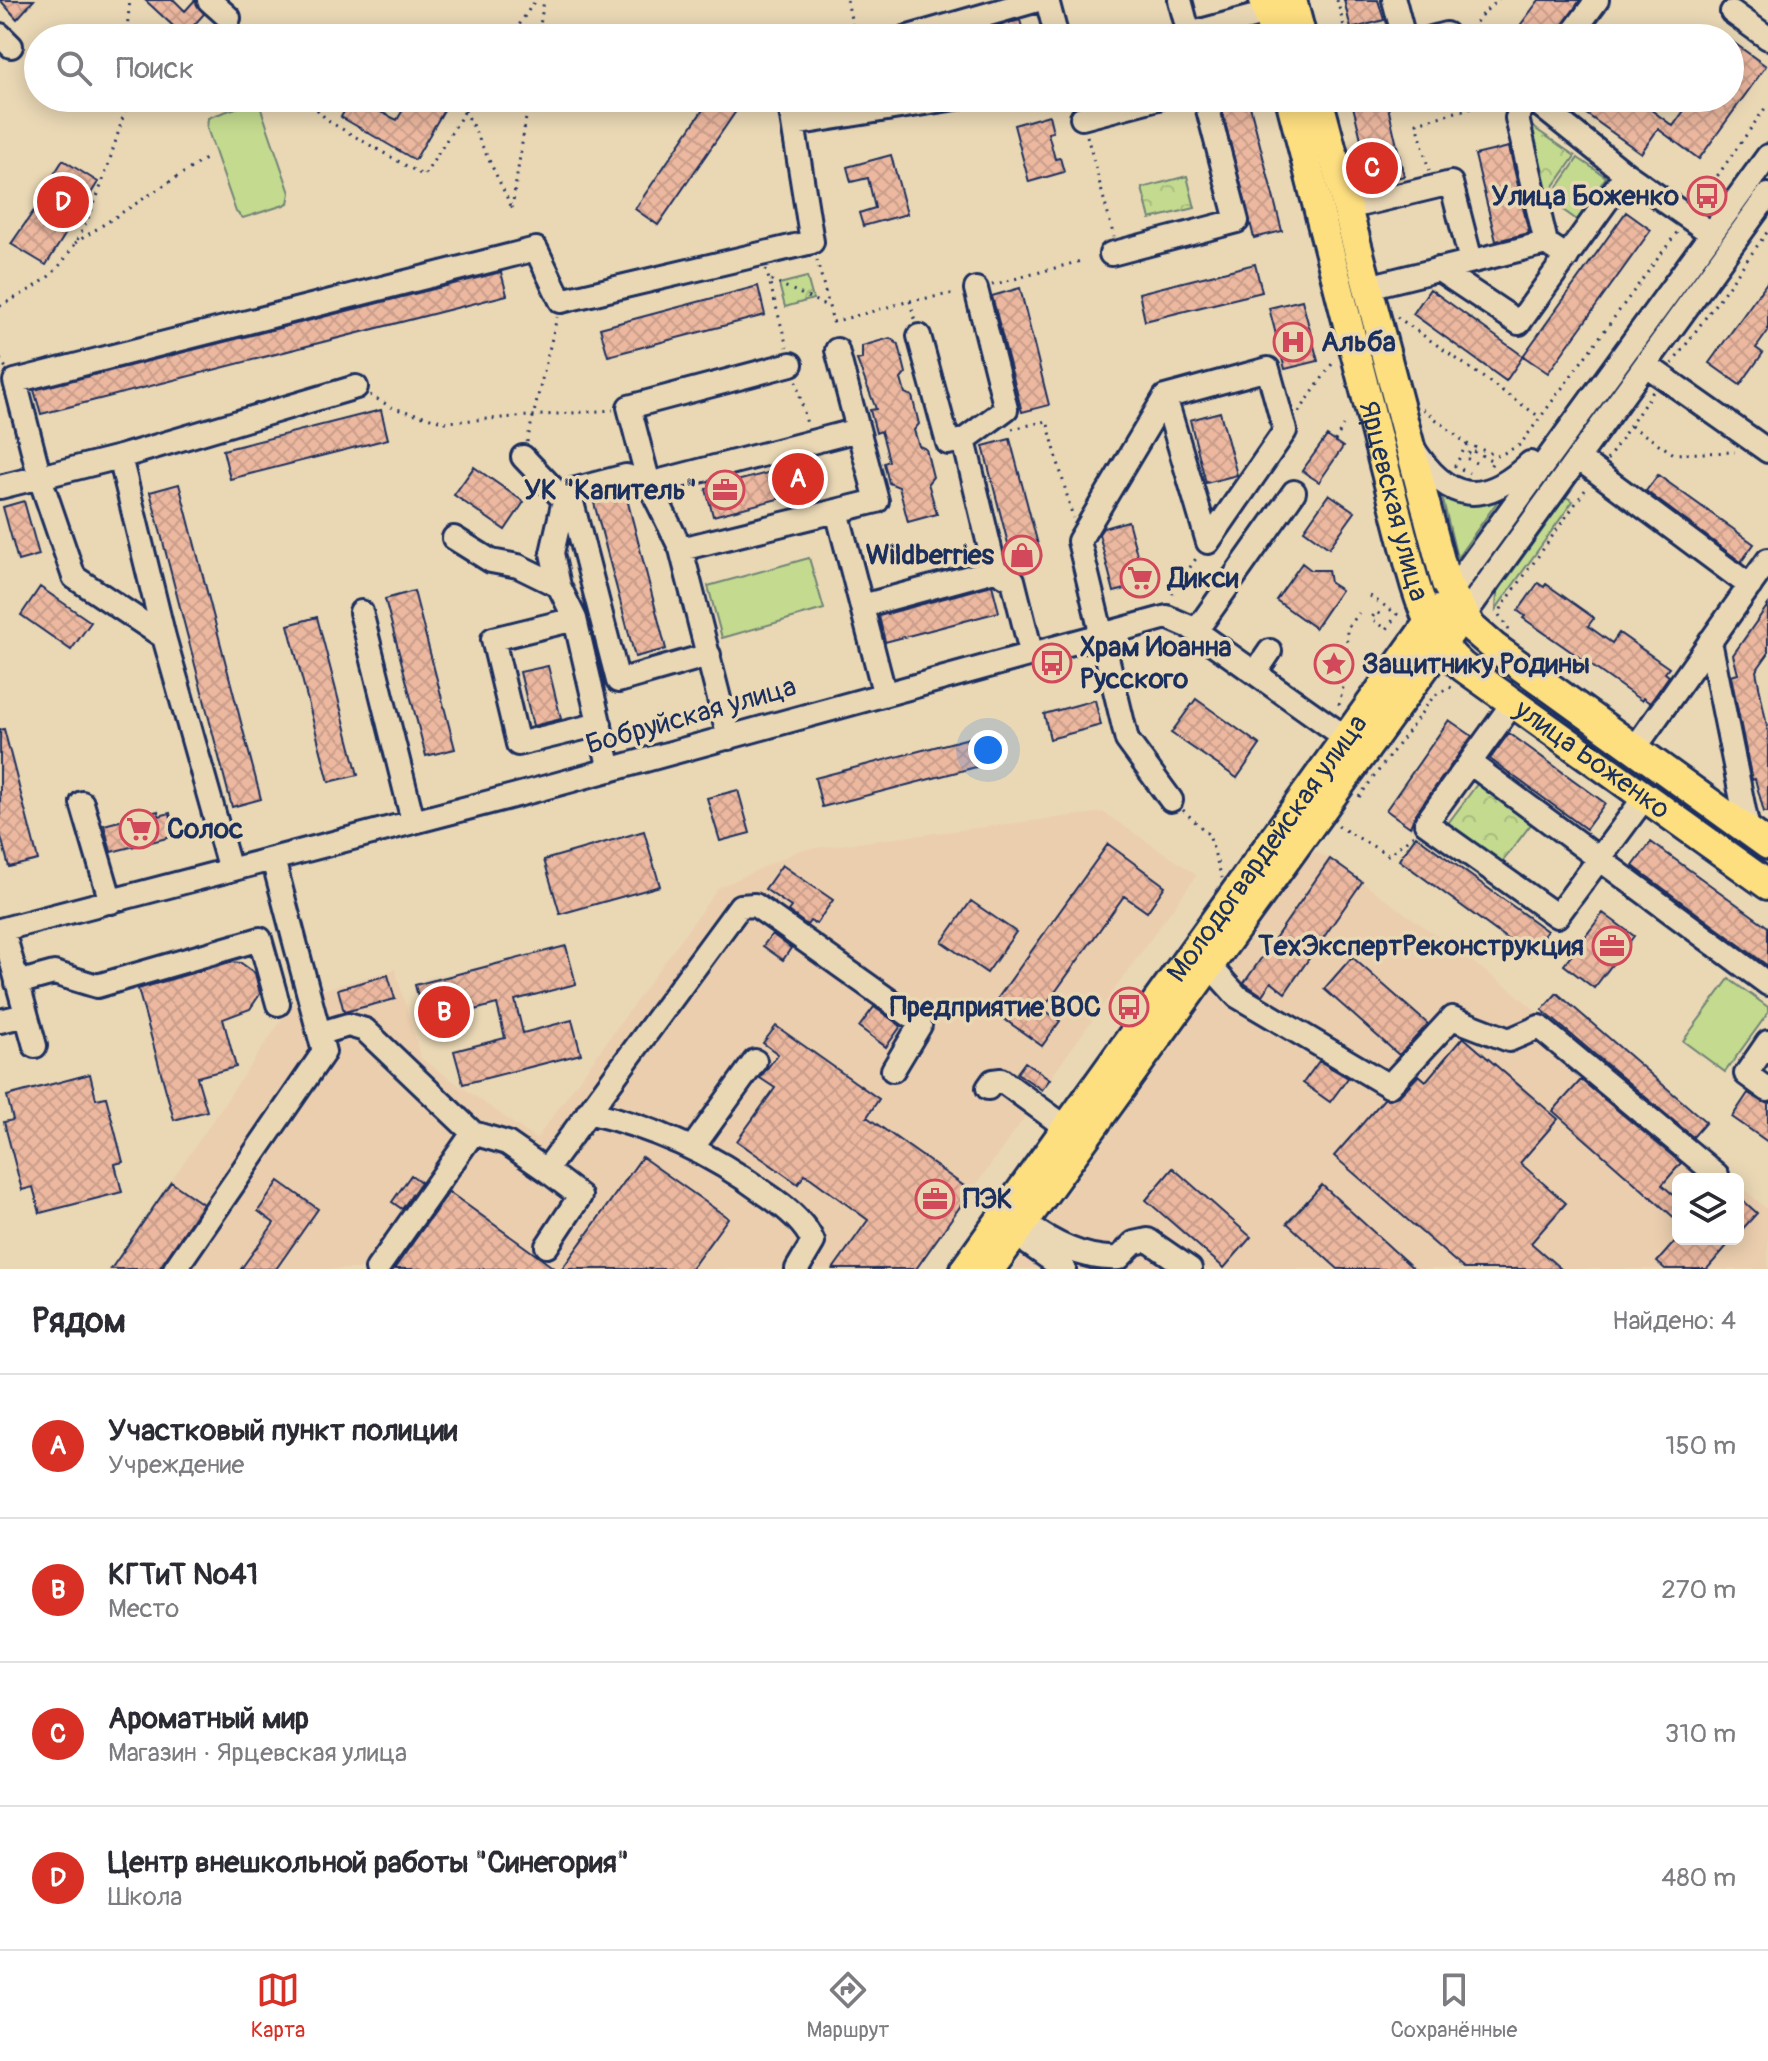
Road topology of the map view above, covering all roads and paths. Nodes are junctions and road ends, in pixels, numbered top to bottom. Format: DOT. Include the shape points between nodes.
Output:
graph roads {
  1 [pos="130,0"];
  2 [pos="209,0"];
  3 [pos="535,0"];
  4 [pos="544,0"];
  5 [pos="847,0"];
  6 [pos="1038,0"];
  7 [pos="1047,0"];
  8 [pos="1180,0"];
  9 [pos="1292,0"];
  10 [pos="1337,0"];
  11 [pos="1394,0"];
  12 [pos="1499,0"];
  13 [pos="1597,0"];
  14 [pos="1732,12"];
  15 [pos="1268,17"];
  16 [pos="229,18"];
  17 [pos="127,24"];
  18 [pos="520,24"];
  19 [pos="540,24"];
  20 [pos="852,24"];
  21 [pos="954,24"];
  22 [pos="1053,24"];
  23 [pos="1183,24"];
  24 [pos="1239,24"];
  25 [pos="1298,24"];
  26 [pos="1343,24"];
  27 [pos="1400,24"];
  28 [pos="1476,24"];
  29 [pos="1579,24"];
  30 [pos="1768,38"];
  31 [pos="1768,104"];
  32 [pos="124,112"];
  33 [pos="319,112"];
  34 [pos="464,112"];
  35 [pos="466,112"];
  36 [pos="527,112"];
  37 [pos="792,112"];
  38 [pos="840,112"];
  39 [pos="1105,112"];
  40 [pos="1209,112"];
  41 [pos="1294,112"];
  42 [pos="1322,112"];
  43 [pos="1456,112"];
  44 [pos="1520,112"];
  45 [pos="1546,112"];
  46 [pos="1082,118"];
  47 [pos="794,124"];
  48 [pos="1768,156"];
  49 [pos="208,157"];
  50 [pos="1626,174"];
  51 [pos="1432,187"];
  52 [pos="1765,205"];
  53 [pos="1347,208"];
  54 [pos="1688,217"];
  55 [pos="1768,231"];
  56 [pos="1712,234"];
  57 [pos="812,242"];
  58 [pos="75,243"];
  59 [pos="1546,243"];
  60 [pos="1115,253"];
  61 [pos="1567,257"];
  62 [pos="1081,261"];
  63 [pos="1471,261"];
  64 [pos="1438,269"];
  65 [pos="769,280"];
  66 [pos="1368,287"];
  67 [pos="976,289"];
  68 [pos="561,301"];
  69 [pos="910,301"];
  70 [pos="0,306"];
  71 [pos="829,307"];
  72 [pos="1393,314"];
  73 [pos="919,336"];
  74 [pos="837,350"];
  75 [pos="1334,361"];
  76 [pos="791,364"];
  77 [pos="1654,371"];
  78 [pos="356,387"];
  79 [pos="1165,397"];
  80 [pos="629,407"];
  81 [pos="1421,407"];
  82 [pos="533,417"];
  83 [pos="1541,418"];
  84 [pos="1343,426"];
  85 [pos="1631,426"];
  86 [pos="858,430"];
  87 [pos="1005,430"];
  88 [pos="1285,431"];
  89 [pos="1562,437"];
  90 [pos="964,440"];
  91 [pos="1335,441"];
  92 [pos="1409,442"];
  93 [pos="1467,444"];
  94 [pos="1768,450"];
  95 [pos="120,457"];
  96 [pos="523,457"];
  97 [pos="1578,458"];
  98 [pos="1476,463"];
  99 [pos="1598,473"];
  100 [pos="1473,474"];
  101 [pos="40,478"];
  102 [pos="1484,480"];
  103 [pos="649,484"];
  104 [pos="0,487"];
  105 [pos="1294,492"];
  106 [pos="837,511"];
  107 [pos="454,538"];
  108 [pos="1079,541"];
  109 [pos="1208,542"];
  110 [pos="681,549"];
  111 [pos="995,570"];
  112 [pos="1762,572"];
  113 [pos="559,586"];
  114 [pos="1172,594"];
  115 [pos="1370,596"];
  116 [pos="1456,605"];
  117 [pos="862,606"];
  118 [pos="361,612"];
  119 [pos="1359,613"];
  120 [pos="1499,615"];
  121 [pos="1384,617"];
  122 [pos="575,619"];
  123 [pos="1196,631"];
  124 [pos="1101,633"];
  125 [pos="1435,633"];
  126 [pos="164,637"];
  127 [pos="1710,641"];
  128 [pos="1270,651"];
  129 [pos="1031,652"];
  130 [pos="709,655"];
  131 [pos="1255,673"];
  132 [pos="1449,687"];
  133 [pos="884,692"];
  134 [pos="1513,703"];
  135 [pos="1339,705"];
  136 [pos="600,724"];
  137 [pos="729,738"];
  138 [pos="1354,743"];
  139 [pos="1635,748"];
  140 [pos="1470,763"];
  141 [pos="610,770"];
  142 [pos="1645,797"];
  143 [pos="1171,800"];
  144 [pos="1355,802"];
  145 [pos="82,803"];
  146 [pos="413,821"];
  147 [pos="1426,823"];
  148 [pos="1334,832"];
  149 [pos="1758,838"];
  150 [pos="1600,858"];
  151 [pos="273,859"];
  152 [pos="230,870"];
  153 [pos="1225,880"];
  154 [pos="1768,885"];
  155 [pos="111,902"];
  156 [pos="1,930"];
  157 [pos="1210,966"];
  158 [pos="17,983"];
  159 [pos="1768,984"];
  160 [pos="278,1004"];
  161 [pos="26,1015"];
  162 [pos="0,1021"];
  163 [pos="321,1033"];
  164 [pos="1768,1042"];
  165 [pos="35,1046"];
  166 [pos="755,1061"];
  167 [pos="893,1070"];
  168 [pos="988,1088"];
  169 [pos="1768,1090"];
  170 [pos="588,1112"];
  171 [pos="473,1133"];
  172 [pos="1075,1134"];
  173 [pos="693,1147"];
  174 [pos="546,1170"];
  175 [pos="1715,1173"];
  176 [pos="1019,1229"];
  177 [pos="547,1246"];
  178 [pos="175,1269"];
  179 [pos="377,1269"];
  180 [pos="797,1269"];
  181 [pos="965,1269"];
  182 [pos="990,1269"];
  183 [pos="1064,1269"];
  184 [pos="1190,1269"];
  1 -- 17 [label="path"];
  2 -- 16 [label="street"];
  3 -- 18 [label="path"];
  4 -- 19 [label="path"];
  5 -- 20 [label="path"];
  6 -- 21 [label="street"];
  7 -- 22 [label="street"];
  8 -- 23 [label="street"];
  9 -- 25 [label="main road"];
  10 -- 26 [label="path"];
  11 -- 27 [label="street"];
  12 -- 28 [label="path"];
  13 -- 29 [label="street"];
  14 -- 30 [label="street"];
  15 -- 24 [label="street"];
  31 -- 54 [label="path"];
  32 -- 58 [label="path"];
  33 -- 34 [label="path" via="424,176"];
  35 -- 36 [label="path" via="512,208"];
  37 -- 47 [label="street"];
  38 -- 47 [label="street"];
  39 -- 46 [label="street"];
  40 -- 60 [label="street" via="1237,221"];
  41 -- 125 [label="main road, Ярцевская улица" via="1411,570"];
  42 -- 53 [label="main road, Ярцевская улица"];
  43 -- 51 [label="path" via="1417,123"];
  44 -- 59 [label="street" via="1517,118"];
  45 -- 50 [label="street"];
  46 -- 60 [label="path"];
  47 -- 57 [label="street"];
  48 -- 56 [label="street, Молодогвардейская улица"];
  49 -- 58 [label="path"];
  50 -- 54 [label="street"];
  50 -- 61 [label="street"];
  51 -- 53 [label="street"];
  51 -- 63 [label="street" via="1451,183"];
  52 -- 77 [label="street, Молодогвардейская улица"];
  53 -- 66 [label="main road, Ярцевская улица"];
  54 -- 56 [label="street"];
  54 -- 83 [label="path"];
  55 -- 77 [label="path"];
  56 -- 89 [label="street, Молодогвардейская улица"];
  57 -- 68 [label="street"];
  57 -- 71 [label="path"];
  58 -- 70 [label="path" via="45,280"];
  59 -- 61 [label="street"];
  59 -- 63 [label="street"];
  61 -- 64 [label="street" via="1519,323"];
  62 -- 67 [label="path"];
  63 -- 64 [label="street"];
  64 -- 66 [label="street"];
  65 -- 71 [label="path"];
  66 -- 92 [label="main road, Ярцевская улица"];
  67 -- 69 [label="path"];
  67 -- 90 [label="street" via="1006,409"];
  68 -- 82 [label="path"];
  68 -- 101 [label="street" via="536,249 15,381"];
  69 -- 71 [label="path" via="833,322"];
  69 -- 73 [label="path"];
  72 -- 83 [label="path"];
  73 -- 90 [label="street" via="948,443"];
  74 -- 86 [label="street"];
  75 -- 88 [label="path"];
  76 -- 80 [label="street"];
  77 -- 85 [label="path"];
  77 -- 94 [label="street"];
  77 -- 97 [label="street, Молодогвардейская улица"];
  78 -- 82 [label="path" via="393,408 446,422"];
  78 -- 95 [label="street"];
  79 -- 88 [label="street" via="1268,369"];
  79 -- 108 [label="street"];
  79 -- 109 [label="street"];
  80 -- 82 [label="path"];
  80 -- 103 [label="street"];
  81 -- 93 [label="path"];
  82 -- 96 [label="path"];
  83 -- 93 [label="path" via="1520,445 1498,456"];
  84 -- 91 [label="path"];
  85 -- 94 [label="path" via="1674,454"];
  85 -- 99 [label="path"];
  86 -- 103 [label="street"];
  86 -- 106 [label="street" via="877,501"];
  87 -- 108 [label="path" via="1047,421"];
  88 -- 109 [label="street"];
  89 -- 92 [label="street" via="1508,484 1481,494 1456,489 1436,477"];
  89 -- 116 [label="street, Молодогвардейская улица"];
  90 -- 111 [label="street"];
  92 -- 116 [label="main road, Ярцевская улица"];
  93 -- 100 [label="path" via="1455,466"];
  95 -- 101 [label="street"];
  95 -- 126 [label="street"];
  96 -- 113 [label="street" via="564,500 552,553"];
  97 -- 99 [label="street"];
  97 -- 116 [label="street, Молодогвардейская улица"];
  98 -- 102 [label="path" via="1466,458 1471,450 1493,461"];
  99 -- 112 [label="street"];
  99 -- 120 [label="path"];
  101 -- 104 [label="street"];
  101 -- 126 [label="street" via="74,577"];
  103 -- 110 [label="street"];
  103 -- 130 [label="street" via="626,476 569,491 618,681"];
  105 -- 123 [label="street"];
  106 -- 110 [label="street"];
  106 -- 117 [label="street"];
  107 -- 113 [label="street" via="491,561 518,566"];
  108 -- 124 [label="street"];
  109 -- 114 [label="path"];
  110 -- 130 [label="street"];
  111 -- 117 [label="street"];
  111 -- 129 [label="street" via="1013,580"];
  112 -- 127 [label="street"];
  113 -- 122 [label="street"];
  115 -- 121 [label="path" via="1397,614 1387,629 1371,619 1376,612"];
  116 -- 125 [label="main road, Молодогвардейская улица"];
  116 -- 139 [label="main road, улица Боженко" via="1494,647"];
  117 -- 133 [label="street"];
  118 -- 146 [label="street"];
  119 -- 135 [label="path" via="1347,629 1348,659"];
  122 -- 136 [label="street"];
  122 -- 136 [label="street" via="493,639 500,669 518,744"];
  123 -- 124 [label="street, Бобруйская улица" via="1167,617"];
  123 -- 131 [label="street, Бобруйская улица"];
  124 -- 129 [label="street, Бобруйская улица"];
  124 -- 143 [label="street" via="1127,740"];
  125 -- 134 [label="main road, улица Боженко" via="1463,667"];
  125 -- 138 [label="main road, Молодогвардейская улица"];
  126 -- 152 [label="street"];
  127 -- 139 [label="street"];
  127 -- 149 [label="street"];
  128 -- 131 [label="street"];
  129 -- 133 [label="street, Бобруйская улица"];
  130 -- 137 [label="street"];
  131 -- 138 [label="street, Бобруйская улица"];
  132 -- 144 [label="path" via="1434,696"];
  133 -- 137 [label="street, Бобруйская улица"];
  134 -- 140 [label="street"];
  134 -- 142 [label="main road, улица Боженко"];
  136 -- 141 [label="street"];
  137 -- 141 [label="street, Бобруйская улица"];
  138 -- 157 [label="main road, Молодогвардейская улица"];
  138 -- 172 [label="main road, Молодогвардейская улица"];
  139 -- 149 [label="main road, улица Боженко"];
  140 -- 147 [label="street"];
  140 -- 150 [label="street"];
  141 -- 146 [label="street, Бобруйская улица"];
  142 -- 150 [label="street"];
  142 -- 154 [label="main road, улица Боженко"];
  143 -- 153 [label="path" via="1209,835"];
  145 -- 155 [label="street"];
  146 -- 151 [label="street, Бобруйская улица"];
  147 -- 148 [label="path" via="1388,855 1338,826"];
  147 -- 150 [label="street" via="1557,916"];
  150 -- 159 [label="street"];
  151 -- 152 [label="street, Бобруйская улица"];
  151 -- 163 [label="street"];
  152 -- 155 [label="street, Бобруйская улица"];
  155 -- 156 [label="street, Бобруйская улица"];
  156 -- 158 [label="street"];
  157 -- 172 [label="main road, Молодогвардейская улица"];
  157 -- 175 [label="street" via="1237,996 1389,1086 1452,1018 1509,1040 1539,1027"];
  158 -- 160 [label="street" via="54,973 97,986 260,939"];
  158 -- 161 [label="street"];
  161 -- 162 [label="street"];
  161 -- 165 [label="street"];
  163 -- 171 [label="street" via="348,1025 365,1030"];
  163 -- 178 [label="street" via="324,1052 319,1061"];
  164 -- 169 [label="street" via="1746,1074"];
  166 -- 173 [label="street"];
  167 -- 170 [label="street" via="918,1035 915,1019 747,903"];
  168 -- 172 [label="street" via="1001,1080"];
  170 -- 173 [label="street" via="637,1123"];
  170 -- 174 [label="street"];
  171 -- 174 [label="street" via="507,1143"];
  171 -- 179 [label="street"];
  172 -- 176 [label="main road, Молодогвардейская улица"];
  172 -- 181 [label="main road, Молодогвардейская улица"];
  173 -- 180 [label="street" via="785,1207 810,1233 811,1251"];
  174 -- 177 [label="street" via="580,1196"];
  176 -- 182 [label="main road, Молодогвардейская улица"];
  176 -- 183 [label="street"];
  176 -- 184 [label="street" via="1104,1259 1119,1258 1134,1243 1148,1240"];
}
